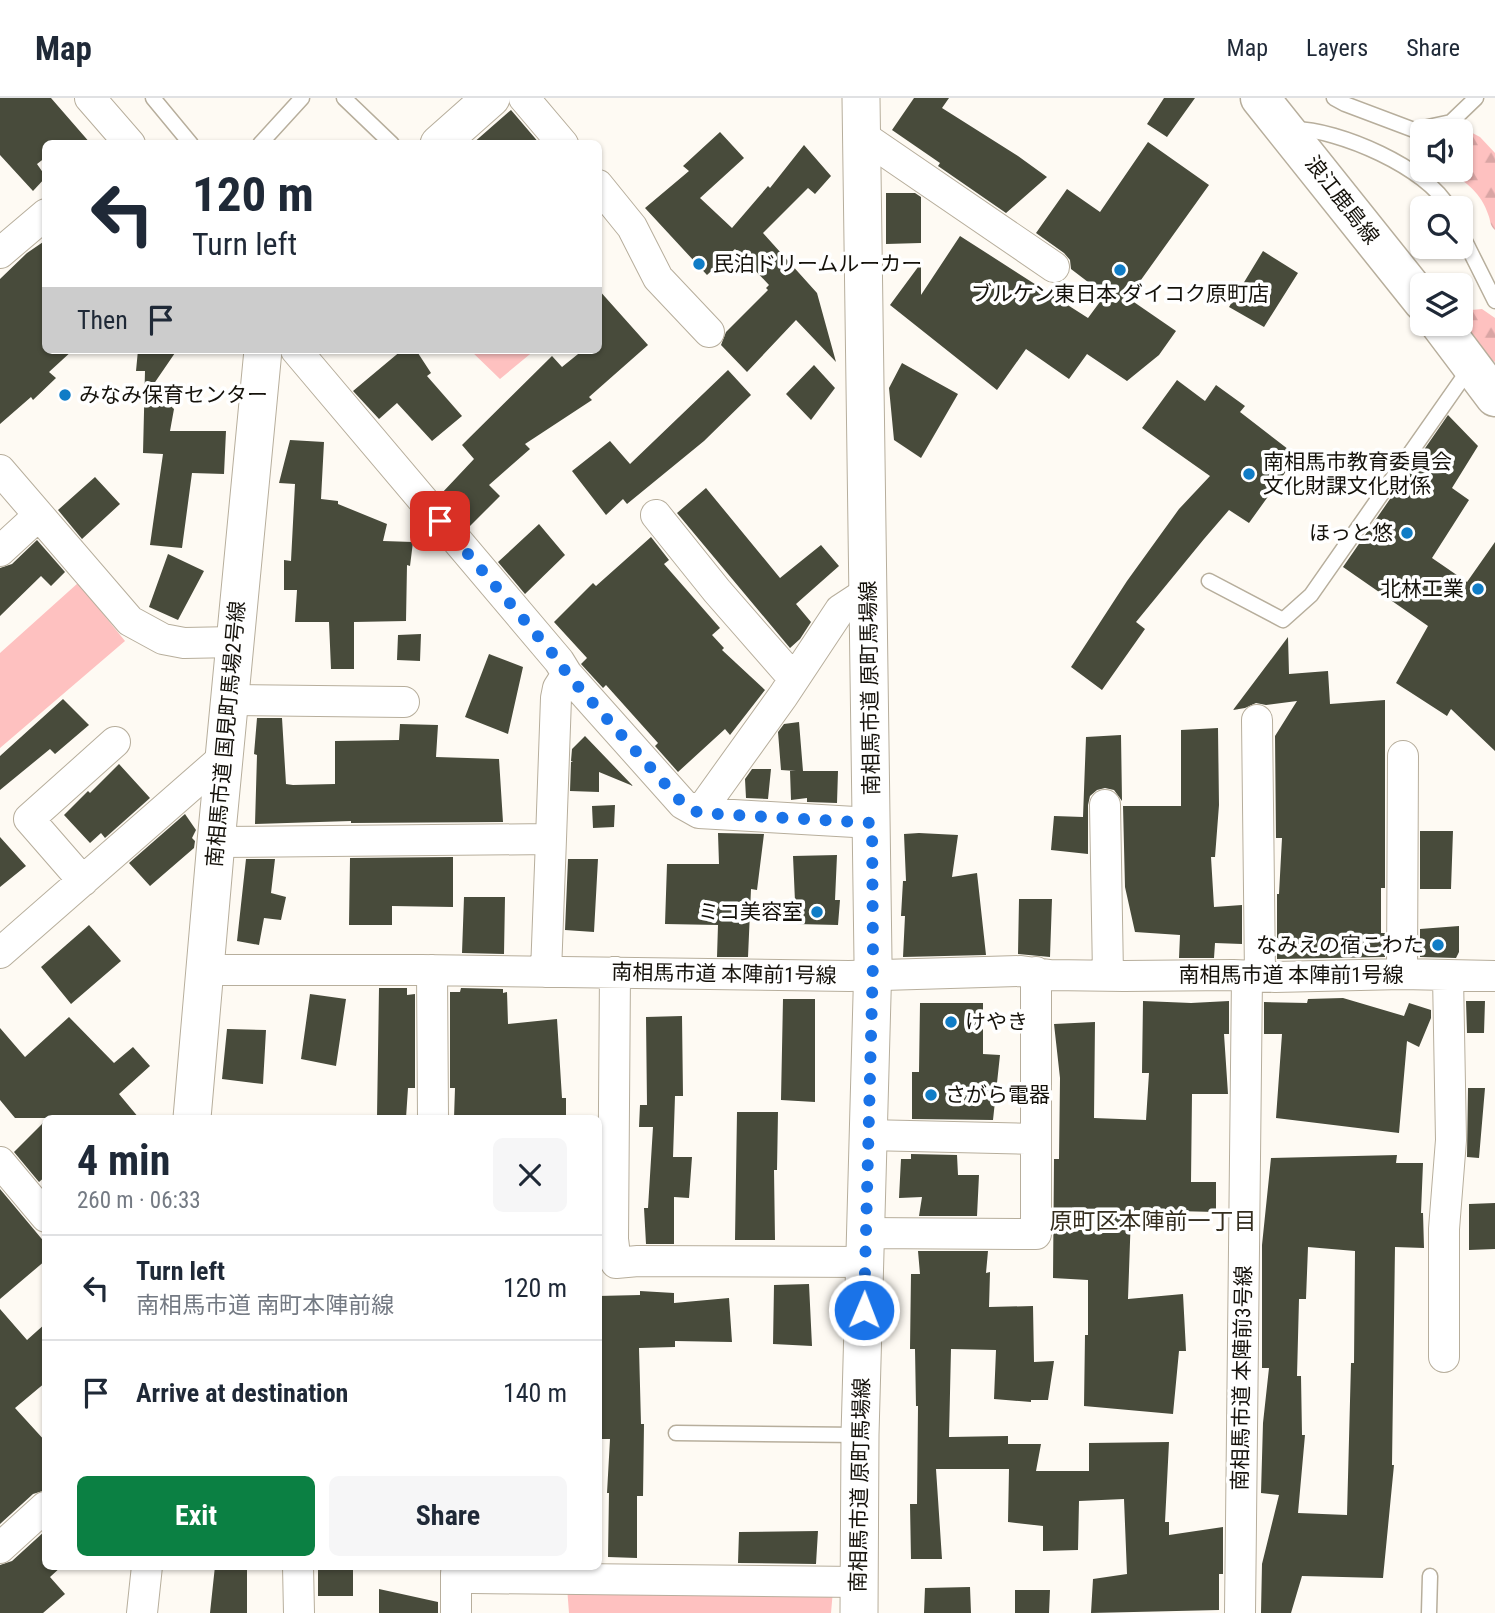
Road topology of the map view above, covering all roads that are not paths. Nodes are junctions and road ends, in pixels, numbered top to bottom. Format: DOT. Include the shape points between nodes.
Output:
graph roads {
  1 [pos="90,98"];
  2 [pos="153,98"];
  3 [pos="302,98"];
  4 [pos="344,98"];
  5 [pos="491,98"];
  6 [pos="524,98"];
  7 [pos="861,98"];
  8 [pos="1260,98"];
  9 [pos="1334,98"];
  10 [pos="1467,101"];
  11 [pos="1286,129"];
  12 [pos="861,135"];
  13 [pos="126,140"];
  14 [pos="188,140"];
  15 [pos="264,140"];
  16 [pos="388,140"];
  17 [pos="444,140"];
  18 [pos="560,140"];
  19 [pos="602,190"];
  20 [pos="1439,196"];
  21 [pos="42,217"];
  22 [pos="0,253"];
  23 [pos="1473,257"];
  24 [pos="1054,267"];
  25 [pos="1410,286"];
  26 [pos="1495,302"];
  27 [pos="709,332"];
  28 [pos="1449,336"];
  29 [pos="263,354"];
  30 [pos="299,354"];
  31 [pos="1472,366"];
  32 [pos="1495,397"];
  33 [pos="0,470"];
  34 [pos="656,515"];
  35 [pos="38,516"];
  36 [pos="0,551"];
  37 [pos="1209,581"];
  38 [pos="869,590"];
  39 [pos="235,642"];
  40 [pos="567,674"];
  41 [pos="794,680"];
  42 [pos="229,700"];
  43 [pos="404,702"];
  44 [pos="1257,720"];
  45 [pos="115,742"];
  46 [pos="1403,756"];
  47 [pos="224,757"];
  48 [pos="1105,804"];
  49 [pos="699,813"];
  50 [pos="872,823"];
  51 [pos="551,839"];
  52 [pos="216,842"];
  53 [pos="83,881"];
  54 [pos="0,953"];
  55 [pos="205,970"];
  56 [pos="432,970"];
  57 [pos="546,972"];
  58 [pos="615,972"];
  59 [pos="1036,972"];
  60 [pos="1402,974"];
  61 [pos="872,975"];
  62 [pos="1108,975"];
  63 [pos="1254,975"];
  64 [pos="1448,976"];
  65 [pos="1495,976"];
  66 [pos="192,1115"];
  67 [pos="433,1115"];
  68 [pos="867,1135"];
  69 [pos="1036,1139"];
  70 [pos="0,1163"];
  71 [pos="42,1212"];
  72 [pos="865,1248"];
  73 [pos="607,1265"];
  74 [pos="1444,1357"];
  75 [pos="676,1433"];
  76 [pos="859,1435"];
  77 [pos="42,1510"];
  78 [pos="0,1548"];
  79 [pos="147,1570"];
  80 [pos="298,1570"];
  81 [pos="443,1570"];
  82 [pos="446,1570"];
  83 [pos="589,1572"];
  84 [pos="1430,1576"];
  85 [pos="859,1597"];
  86 [pos="142,1613"];
  87 [pos="299,1613"];
  88 [pos="456,1613"];
  89 [pos="1240,1613"];
  90 [pos="1429,1613"];
  1 -- 13 [label="street"];
  2 -- 14 [label="lane"];
  3 -- 15 [label="lane"];
  4 -- 16 [label="lane"];
  5 -- 17 [label="street"];
  6 -- 18 [label="street"];
  7 -- 12 [label="street, 南相馬市道 原町馬場線"];
  8 -- 11 [label="main road, 浪江鹿島線"];
  9 -- 10 [label="lane" via="1414,130 1451,122"];
  11 -- 20 [label="lane" via="1322,132 1369,148 1401,165"];
  11 -- 25 [label="main road, 浪江鹿島線"];
  12 -- 24 [label="street"];
  12 -- 38 [label="street, 南相馬市道 原町馬場線"];
  19 -- 27 [label="street" via="632,227 658,278"];
  21 -- 22 [label="street"];
  23 -- 26 [label="lane"];
  28 -- 31 [label="main road"];
  29 -- 39 [label="street, 南相馬市道 国見町馬場2号線"];
  30 -- 40 [label="street"];
  31 -- 32 [label="main road"];
  31 -- 37 [label="lane" via="1311,595 1283,620"];
  33 -- 35 [label="street"];
  34 -- 41 [label="street"];
  35 -- 36 [label="street"];
  35 -- 39 [label="street" via="118,609 145,631 184,643"];
  38 -- 41 [label="street" via="840,610"];
  38 -- 50 [label="street, 南相馬市道 原町馬場線"];
  39 -- 42 [label="street, 南相馬市道 国見町馬場2号線"];
  40 -- 49 [label="street" via="683,804"];
  40 -- 51 [label="street" via="556,698"];
  41 -- 49 [label="street"];
  42 -- 43 [label="street"];
  42 -- 47 [label="street, 南相馬市道 国見町馬場2号線"];
  44 -- 63 [label="street, 南相馬市道 本陣前3号線"];
  45 -- 53 [label="street" via="29,818"];
  46 -- 60 [label="street"];
  47 -- 52 [label="street, 南相馬市道 国見町馬場2号線"];
  47 -- 53 [label="street"];
  48 -- 62 [label="street"];
  49 -- 50 [label="street"];
  50 -- 61 [label="street, 南相馬市道 原町馬場線"];
  51 -- 52 [label="street"];
  51 -- 57 [label="street"];
  52 -- 55 [label="street, 南相馬市道 国見町馬場2号線"];
  53 -- 54 [label="street"];
  55 -- 56 [label="street, 南相馬市道 本陣前1号線"];
  55 -- 66 [label="street, 南相馬市道 国見町馬場2号線"];
  56 -- 57 [label="street, 南相馬市道 本陣前1号線"];
  56 -- 67 [label="street"];
  57 -- 58 [label="street, 南相馬市道 本陣前1号線"];
  58 -- 61 [label="street, 南相馬市道 本陣前1号線"];
  58 -- 73 [label="street" via="613,1239"];
  59 -- 61 [label="street, 南相馬市道 本陣前1号線"];
  59 -- 62 [label="street, 南相馬市道 本陣前1号線"];
  59 -- 69 [label="street"];
  60 -- 63 [label="street, 南相馬市道 本陣前1号線"];
  60 -- 64 [label="street, 南相馬市道 本陣前1号線"];
  61 -- 68 [label="street, 南相馬市道 原町馬場線"];
  62 -- 63 [label="street, 南相馬市道 本陣前1号線"];
  63 -- 89 [label="street, 南相馬市道 本陣前3号線"];
  64 -- 65 [label="street, 南相馬市道 本陣前1号線"];
  64 -- 74 [label="street" via="1451,1140 1444,1229"];
  68 -- 69 [label="street"];
  68 -- 72 [label="street, 南相馬市道 原町馬場線"];
  69 -- 72 [label="street" via="1036,1234"];
  70 -- 71 [label="street"];
  72 -- 73 [label="street"];
  72 -- 76 [label="street, 南相馬市道 原町馬場線"];
  75 -- 76 [label="lane"];
  76 -- 85 [label="street, 南相馬市道 原町馬場線"];
  77 -- 78 [label="street"];
  79 -- 86 [label="street"];
  80 -- 87 [label="street"];
  81 -- 88 [label="street"];
  82 -- 83 [label="street" via="473,1578"];
  83 -- 85 [label="street"];
  84 -- 90 [label="lane"];
}
